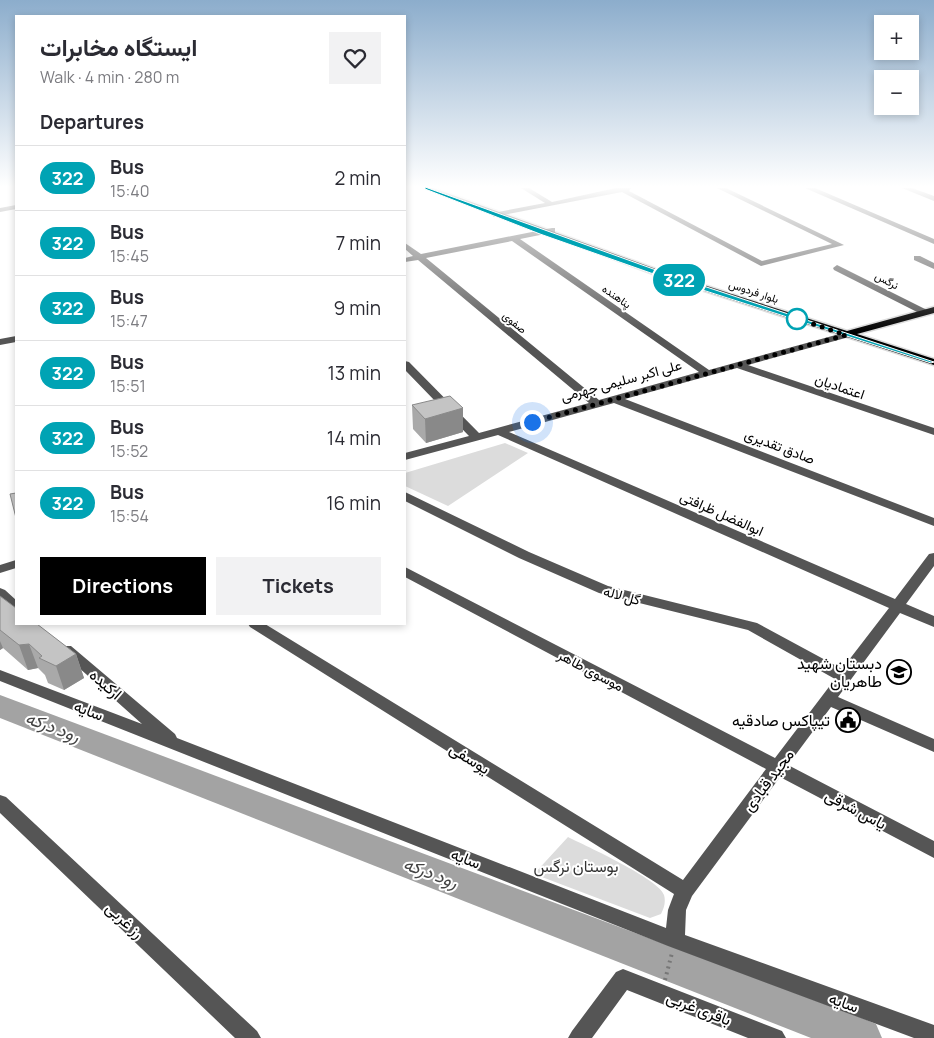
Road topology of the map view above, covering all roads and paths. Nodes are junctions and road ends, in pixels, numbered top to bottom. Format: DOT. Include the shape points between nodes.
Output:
graph roads {
  1 [pos="521,236"];
  2 [pos="556,236"];
  3 [pos="571,236"];
  4 [pos="710,236"];
  5 [pos="822,236"];
  6 [pos="921,236"];
  7 [pos="513,238"];
  8 [pos="934,242"];
  9 [pos="406,246"];
  10 [pos="420,257"];
  11 [pos="917,258"];
  12 [pos="406,260"];
  13 [pos="934,266"];
  14 [pos="837,268"];
  15 [pos="930,312"];
  16 [pos="858,331"];
  17 [pos="846,335"];
  18 [pos="15,339"];
  19 [pos="0,342"];
  20 [pos="934,354"];
  21 [pos="934,362"];
  22 [pos="406,365"];
  23 [pos="737,365"];
  24 [pos="707,373"];
  25 [pos="614,399"];
  26 [pos="597,404"];
  27 [pos="499,431"];
  28 [pos="934,432"];
  29 [pos="476,437"];
  30 [pos="406,457"];
  31 [pos="406,496"];
  32 [pos="934,522"];
  33 [pos="934,556"];
  34 [pos="15,564"];
  35 [pos="0,569"];
  36 [pos="406,572"];
  37 [pos="0,593"];
  38 [pos="15,606"];
  39 [pos="897,606"];
  40 [pos="934,622"];
  41 [pos="257,625"];
  42 [pos="58,643"];
  43 [pos="0,675"];
  44 [pos="844,678"];
  45 [pos="828,699"];
  46 [pos="176,744"];
  47 [pos="934,746"];
  48 [pos="778,768"];
  49 [pos="0,802"];
  50 [pos="934,850"];
  51 [pos="685,891"];
  52 [pos="674,945"];
  53 [pos="664,984"];
  54 [pos="934,1035"];
  55 [pos="250,1038"];
  56 [pos="579,1038"];
  57 [pos="775,1038"];
  1 -- 7 [label="street"];
  2 -- 17 [label="main road, بلوار فردوس"];
  3 -- 16 [label="main road, بلوار فردوس"];
  4 -- 5 [label="street" via="761,264 840,245"];
  6 -- 8 [label="street"];
  7 -- 10 [label="street"];
  7 -- 24 [label="street, پناهنده"];
  9 -- 10 [label="street, صفوی"];
  10 -- 12 [label="street"];
  10 -- 26 [label="street, صفوی"];
  11 -- 13 [label="street"];
  14 -- 15 [label="street, نرگس"];
  15 -- 16 [label="main road"];
  16 -- 17 [label="main road"];
  16 -- 20 [label="main road, بلوار فردوس"];
  17 -- 21 [label="main road, بلوار فردوس"];
  17 -- 23 [label="street, علی اکبر سلیمی جهرمی"];
  18 -- 19 [label="street"];
  22 -- 29 [label="street"];
  23 -- 24 [label="street, علی اکبر سلیمی جهرمی"];
  23 -- 28 [label="street, اعتمادیان"];
  24 -- 25 [label="street, علی اکبر سلیمی جهرمی"];
  25 -- 26 [label="street, علی اکبر سلیمی جهرمی"];
  25 -- 32 [label="street, صادق تقدیری"];
  26 -- 27 [label="street, علی اکبر سلیمی جهرمی"];
  27 -- 29 [label="street, علی اکبر سلیمی جهرمی"];
  27 -- 39 [label="street, ابوالفضل ظرافتی"];
  29 -- 30 [label="street, علی اکبر سلیمی جهرمی"];
  31 -- 44 [label="street, گل لاله" via="524,555 604,590 752,626"];
  33 -- 39 [label="street, مجید قبادی"];
  34 -- 35 [label="street"];
  36 -- 48 [label="street, موسوی طاهر"];
  37 -- 38 [label="street"];
  39 -- 40 [label="street, ابوالفضل ظرافتی"];
  39 -- 44 [label="street, مجید قبادی"];
  41 -- 51 [label="street, یوسفی"];
  42 -- 46 [label="street, ارکیده"];
  43 -- 46 [label="street, سایه"];
  44 -- 45 [label="street, مجید قبادی"];
  45 -- 47 [label="street"];
  45 -- 48 [label="street, مجید قبادی"];
  46 -- 52 [label="street, سایه"];
  48 -- 50 [label="street, یاس شرقی"];
  48 -- 51 [label="street, مجید قبادی"];
  49 -- 55 [label="street, رز غربی"];
  51 -- 52 [label="street, مجید قبادی" via="677,910"];
  52 -- 53 [label="path"];
  52 -- 54 [label="street, سایه"];
  56 -- 57 [label="street, باقری غربی" via="623,979"];
}
